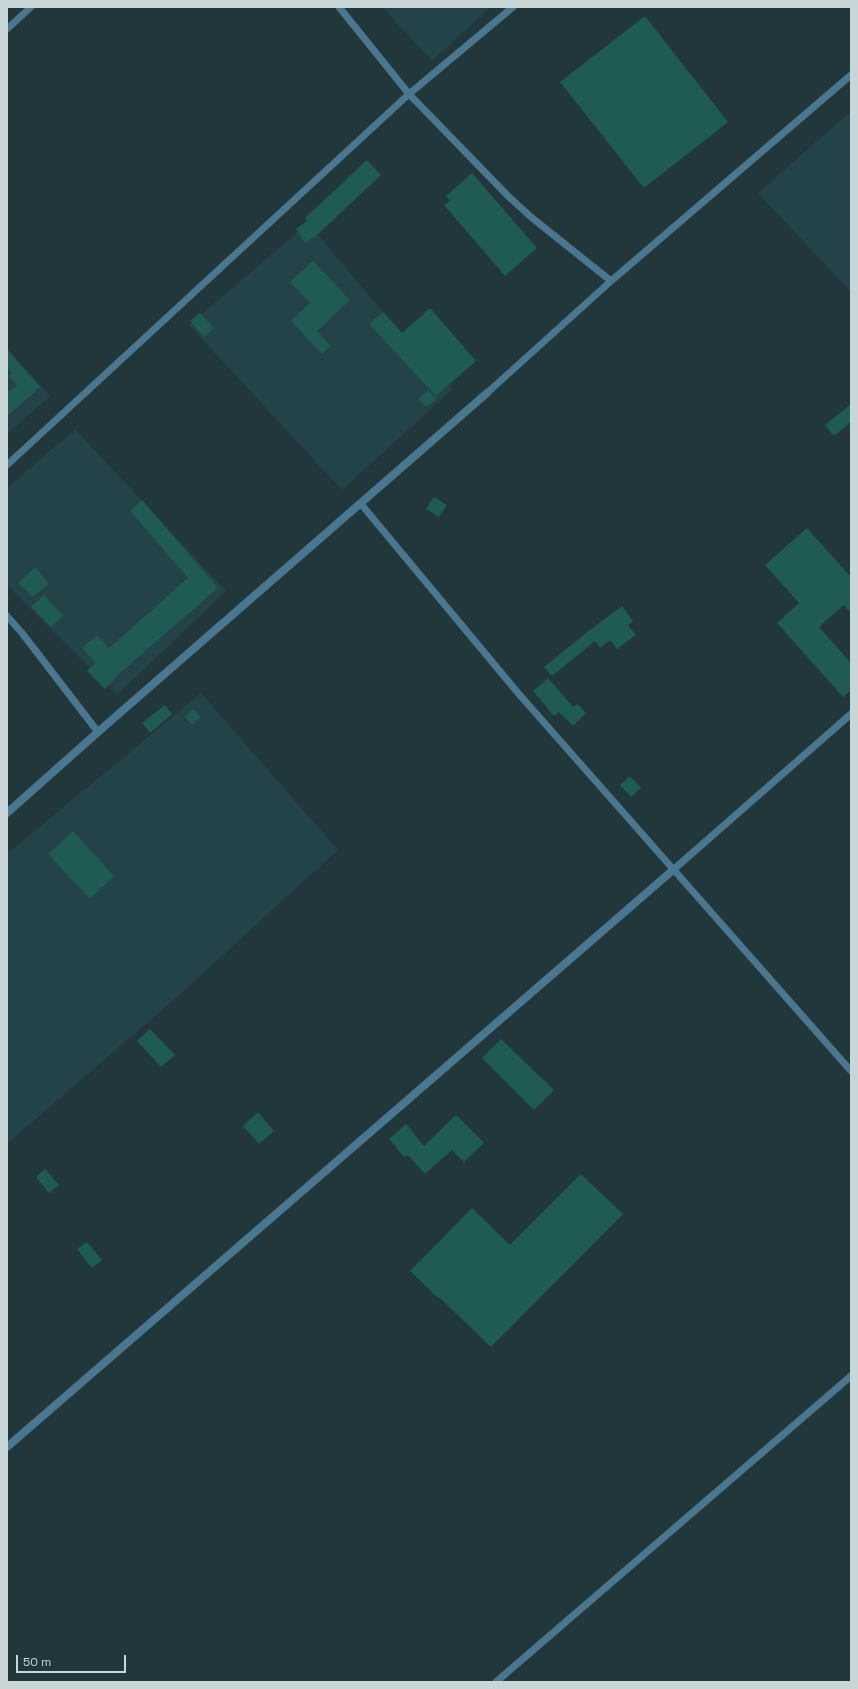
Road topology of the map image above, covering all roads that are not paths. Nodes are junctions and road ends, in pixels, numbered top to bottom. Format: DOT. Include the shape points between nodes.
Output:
graph roads {
  1 [pos="31,7"];
  2 [pos="339,7"];
  3 [pos="512,7"];
  4 [pos="7,29"];
  5 [pos="851,75"];
  6 [pos="409,94"];
  7 [pos="611,280"];
  8 [pos="487,392"];
  9 [pos="7,465"];
  10 [pos="361,504"];
  11 [pos="7,616"];
  12 [pos="851,714"];
  13 [pos="98,732"];
  14 [pos="7,813"];
  15 [pos="673,870"];
  16 [pos="851,1071"];
  17 [pos="851,1376"];
  18 [pos="7,1447"];
  19 [pos="498,1681"];
  1 -- 4 [label="lane"];
  2 -- 6 [label="lane"];
  3 -- 6 [label="lane"];
  5 -- 7 [label="lane"];
  6 -- 7 [label="lane" via="509,197"];
  6 -- 9 [label="lane"];
  7 -- 8 [label="lane"];
  8 -- 10 [label="street"];
  10 -- 13 [label="street"];
  10 -- 15 [label="lane" via="518,693"];
  11 -- 13 [label="lane"];
  12 -- 15 [label="lane"];
  13 -- 14 [label="street"];
  15 -- 16 [label="lane"];
  15 -- 18 [label="street"];
  17 -- 19 [label="lane"];
}
